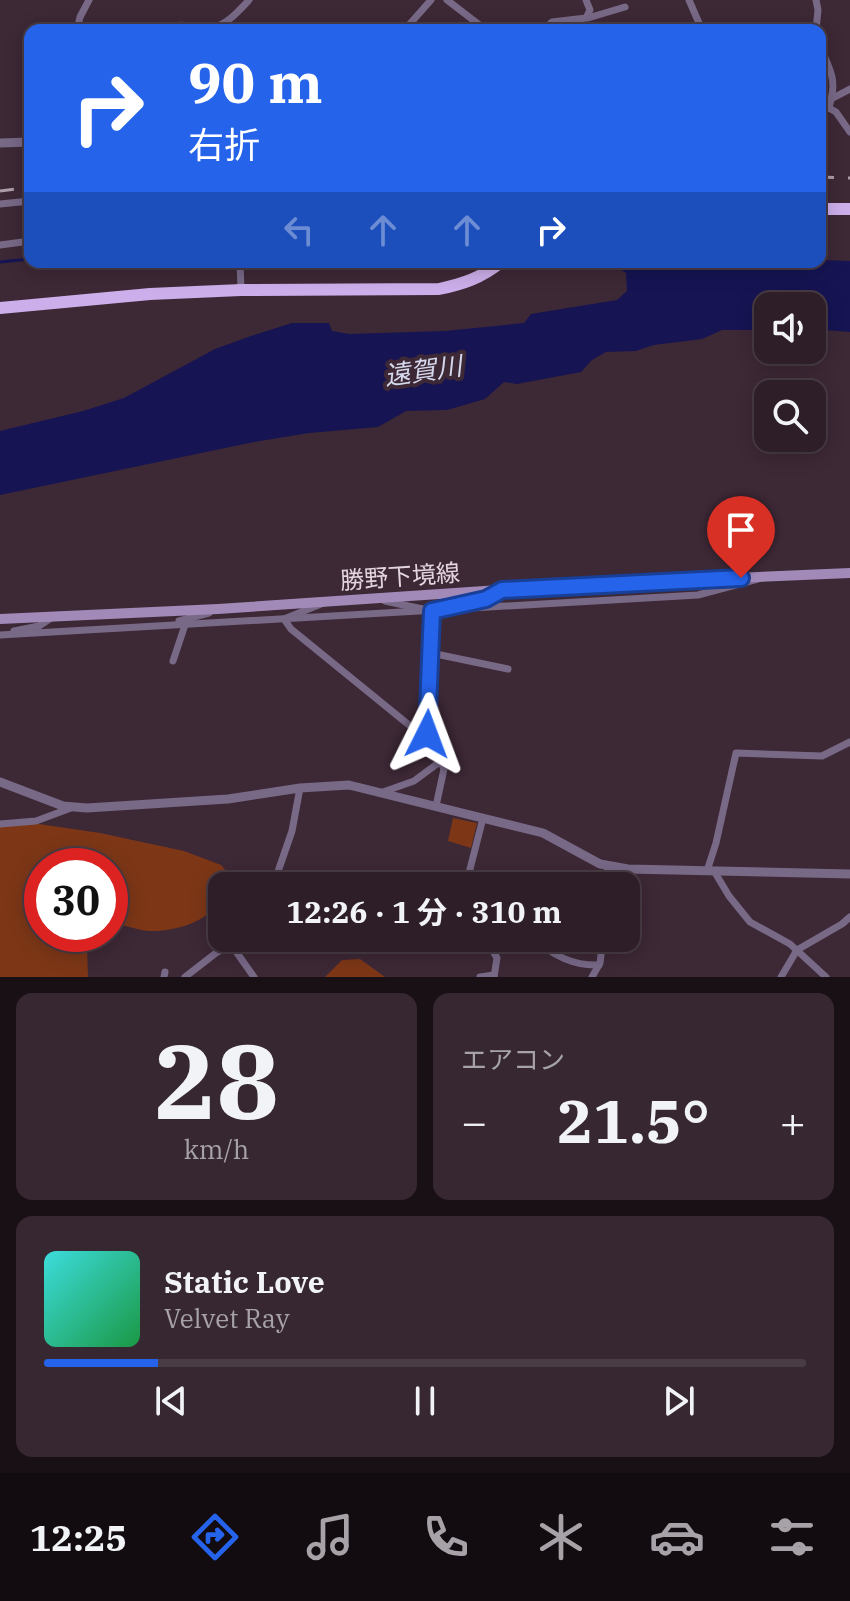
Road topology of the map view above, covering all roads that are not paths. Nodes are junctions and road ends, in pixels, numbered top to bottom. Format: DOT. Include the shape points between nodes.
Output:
graph roads {
  1 [pos="89,0"];
  2 [pos="249,0"];
  3 [pos="431,0"];
  4 [pos="447,0"];
  5 [pos="586,0"];
  6 [pos="689,0"];
  7 [pos="816,0"];
  8 [pos="625,7"];
  9 [pos="586,18"];
  10 [pos="78,24"];
  11 [pos="223,24"];
  12 [pos="410,24"];
  13 [pos="478,24"];
  14 [pos="550,24"];
  15 [pos="699,24"];
  16 [pos="817,24"];
  17 [pos="826,60"];
  18 [pos="850,89"];
  19 [pos="826,103"];
  20 [pos="830,103"];
  21 [pos="850,132"];
  22 [pos="24,142"];
  23 [pos="0,143"];
  24 [pos="24,202"];
  25 [pos="0,204"];
  26 [pos="826,209"];
  27 [pos="850,209"];
  28 [pos="24,242"];
  29 [pos="0,245"];
  30 [pos="240,268"];
  31 [pos="494,268"];
  32 [pos="241,290"];
  33 [pos="0,308"];
  34 [pos="850,573"];
  35 [pos="763,577"];
  36 [pos="502,590"];
  37 [pos="375,598"];
  38 [pos="328,601"];
  39 [pos="218,609"];
  40 [pos="442,610"];
  41 [pos="432,611"];
  42 [pos="53,617"];
  43 [pos="0,619"];
  44 [pos="284,619"];
  45 [pos="185,625"];
  46 [pos="161,626"];
  47 [pos="0,635"];
  48 [pos="431,653"];
  49 [pos="173,661"];
  50 [pos="508,669"];
  51 [pos="427,734"];
  52 [pos="850,742"];
  53 [pos="441,761"];
  54 [pos="0,782"];
  55 [pos="300,788"];
  56 [pos="383,792"];
  57 [pos="436,806"];
  58 [pos="73,807"];
  59 [pos="483,818"];
  60 [pos="0,824"];
  61 [pos="608,867"];
  62 [pos="710,871"];
  63 [pos="280,872"];
  64 [pos="467,872"];
  65 [pos="607,872"];
  66 [pos="850,874"];
  67 [pos="850,917"];
  68 [pos="797,950"];
  69 [pos="218,952"];
  70 [pos="237,952"];
  71 [pos="494,952"];
  72 [pos="551,952"];
  73 [pos="601,952"];
  74 [pos="599,965"];
  75 [pos="494,976"];
  76 [pos="185,977"];
  77 [pos="254,977"];
  78 [pos="480,977"];
  79 [pos="592,977"];
  80 [pos="781,977"];
  81 [pos="826,977"];
  1 -- 10 [label="street"];
  2 -- 11 [label="street"];
  3 -- 12 [label="street"];
  4 -- 13 [label="street"];
  5 -- 9 [label="street"];
  6 -- 15 [label="street"];
  7 -- 16 [label="street"];
  8 -- 9 [label="street"];
  9 -- 14 [label="street"];
  17 -- 20 [label="street" via="834,78"];
  18 -- 20 [label="street"];
  19 -- 20 [label="street"];
  20 -- 21 [label="street"];
  22 -- 23 [label="street"];
  24 -- 25 [label="street"];
  26 -- 27 [label="highway"];
  28 -- 29 [label="street"];
  30 -- 32 [label="street"];
  31 -- 32 [label="highway" via="439,289"];
  32 -- 33 [label="highway"];
  34 -- 35 [label="main road, 勝野下境線"];
  35 -- 36 [label="main road, 勝野下境線"];
  35 -- 40 [label="street" via="698,595"];
  36 -- 37 [label="main road, 勝野下境線"];
  36 -- 40 [label="street"];
  37 -- 38 [label="main road, 勝野下境線"];
  37 -- 41 [label="street"];
  38 -- 39 [label="main road, 勝野下境線"];
  38 -- 44 [label="street"];
  39 -- 42 [label="main road, 勝野下境線"];
  39 -- 46 [label="street"];
  40 -- 41 [label="street"];
  41 -- 44 [label="street"];
  41 -- 48 [label="street"];
  42 -- 43 [label="main road, 勝野下境線"];
  42 -- 47 [label="street" via="39,626"];
  44 -- 45 [label="street"];
  44 -- 51 [label="street" via="409,725"];
  45 -- 46 [label="street"];
  45 -- 49 [label="street"];
  46 -- 47 [label="street"];
  48 -- 50 [label="street"];
  48 -- 51 [label="street"];
  51 -- 53 [label="street"];
  52 -- 62 [label="street" via="822,756 736,753"];
  53 -- 56 [label="street" via="414,781"];
  53 -- 57 [label="street" via="444,777"];
  54 -- 58 [label="street"];
  55 -- 56 [label="street" via="349,785"];
  55 -- 58 [label="street" via="228,799"];
  55 -- 63 [label="street"];
  56 -- 57 [label="street"];
  57 -- 59 [label="street"];
  58 -- 60 [label="street" via="36,821"];
  59 -- 61 [label="street" via="543,833"];
  59 -- 64 [label="street"];
  61 -- 62 [label="street"];
  61 -- 65 [label="street"];
  62 -- 66 [label="street"];
  62 -- 68 [label="street" via="750,922"];
  67 -- 68 [label="street"];
  68 -- 80 [label="street"];
  68 -- 81 [label="street"];
  69 -- 76 [label="street"];
  70 -- 77 [label="street"];
  71 -- 75 [label="street"];
  72 -- 74 [label="street"];
  73 -- 74 [label="street"];
  74 -- 79 [label="street"];
  75 -- 78 [label="street"];
}
